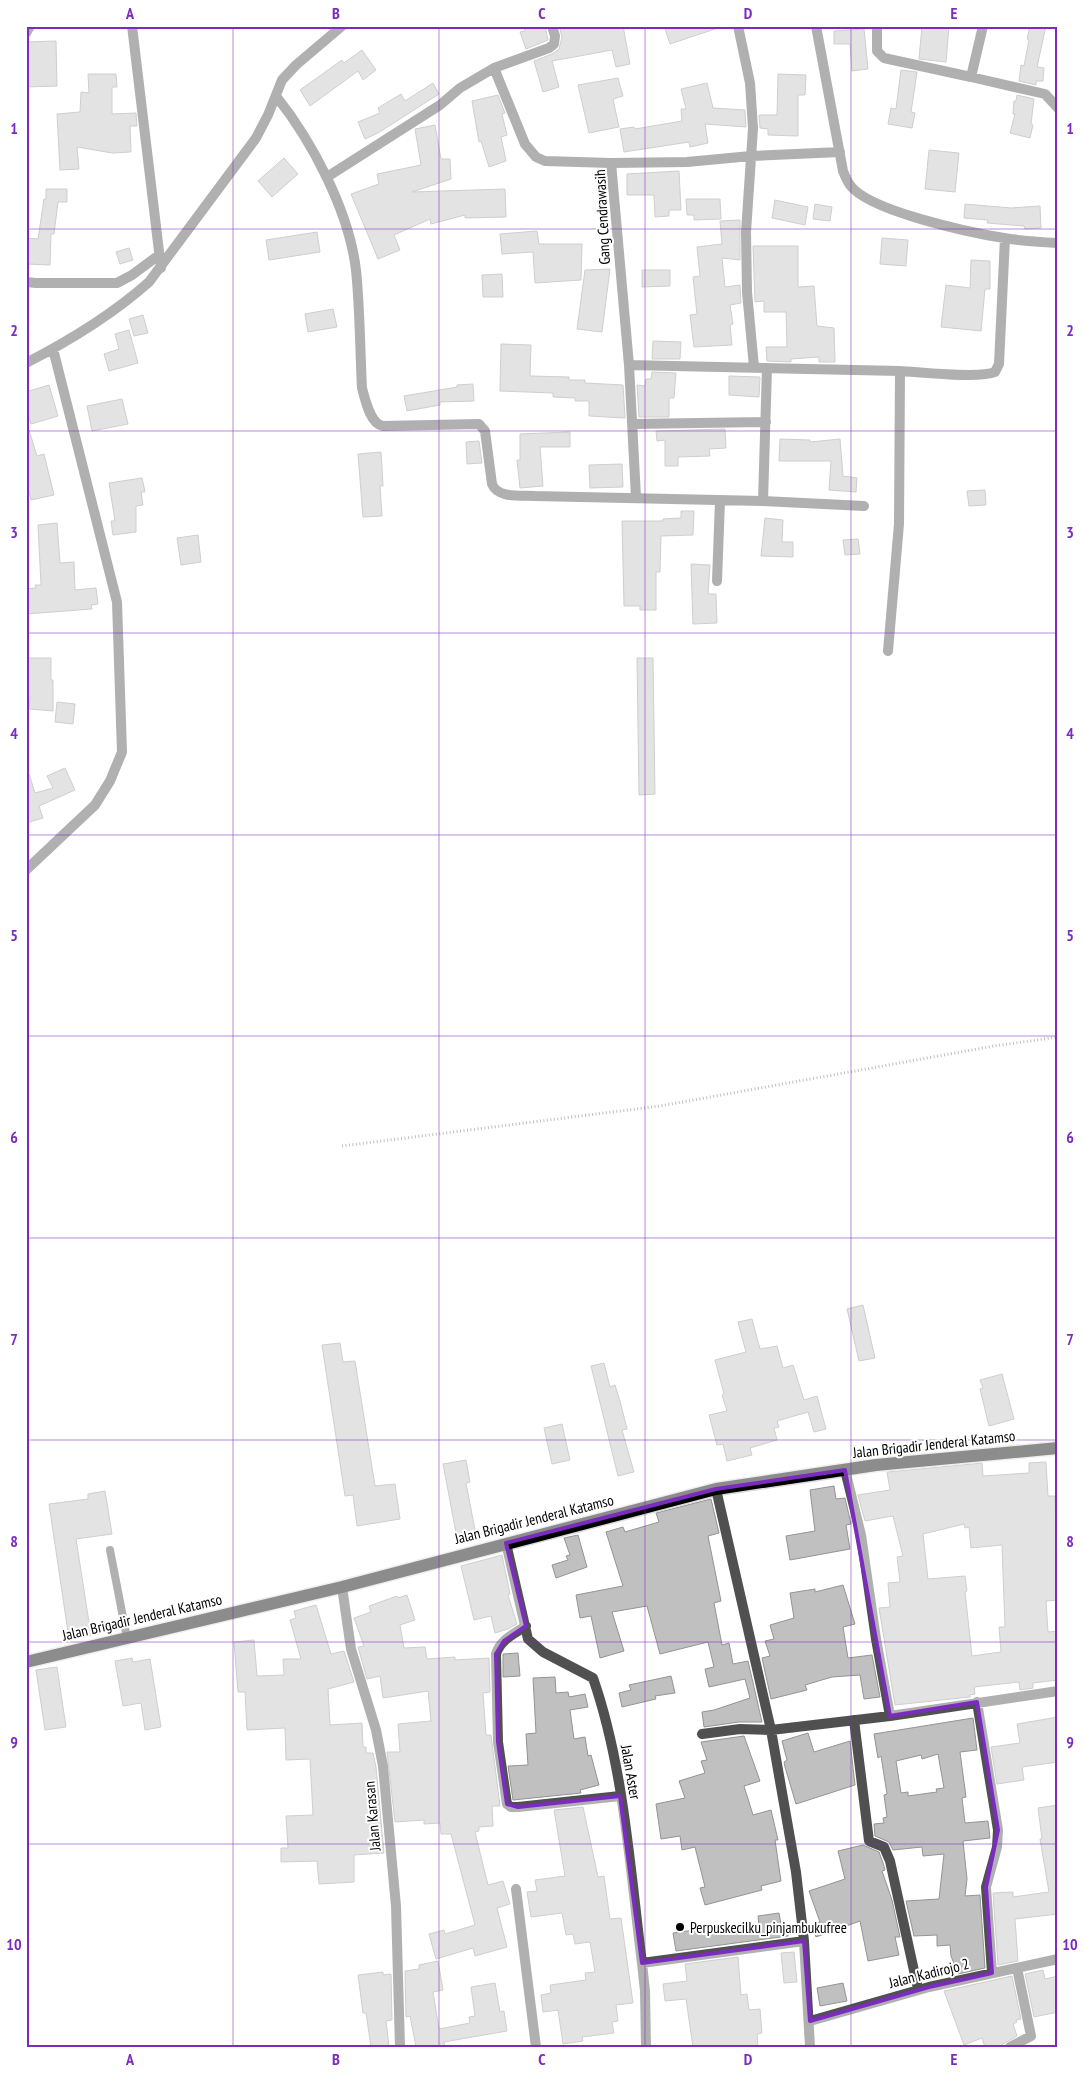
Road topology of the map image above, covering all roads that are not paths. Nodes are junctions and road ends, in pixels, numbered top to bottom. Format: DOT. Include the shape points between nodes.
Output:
graph roads {
  1 [pos="30,26"];
  2 [pos="132,26"];
  3 [pos="342,26"];
  4 [pos="552,26"];
  5 [pos="738,26"];
  6 [pos="816,26"];
  7 [pos="877,26"];
  8 [pos="983,26"];
  9 [pos="26,32"];
  10 [pos="494,68"];
  11 [pos="971,77"];
  12 [pos="276,96"];
  13 [pos="1058,108"];
  14 [pos="840,152"];
  15 [pos="751,156"];
  16 [pos="612,163"];
  17 [pos="327,177"];
  18 [pos="1004,238"];
  19 [pos="1058,243"];
  20 [pos="160,256"];
  21 [pos="161,268"];
  22 [pos="26,282"];
  23 [pos="53,349"];
  24 [pos="26,363"];
  25 [pos="628,365"];
  26 [pos="754,367"];
  27 [pos="767,368"];
  28 [pos="900,371"];
  29 [pos="766,422"];
  30 [pos="632,424"];
  31 [pos="636,497"];
  32 [pos="764,500"];
  33 [pos="720,501"];
  34 [pos="864,506"];
  35 [pos="717,581"];
  36 [pos="888,651"];
  37 [pos="26,870"];
  38 [pos="1058,1448"];
  39 [pos="846,1470"];
  40 [pos="716,1489"];
  41 [pos="506,1543"];
  42 [pos="110,1550"];
  43 [pos="342,1587"];
  44 [pos="526,1626"];
  45 [pos="127,1638"];
  46 [pos="26,1662"];
  47 [pos="1058,1691"];
  48 [pos="977,1702"];
  49 [pos="890,1716"];
  50 [pos="854,1720"];
  51 [pos="771,1730"];
  52 [pos="702,1734"];
  53 [pos="620,1796"];
  54 [pos="516,1889"];
  55 [pos="804,1941"];
  56 [pos="1058,1959"];
  57 [pos="642,1963"];
  58 [pos="1017,1968"];
  59 [pos="992,1974"];
  60 [pos="918,1990"];
  61 [pos="810,2021"];
  62 [pos="400,2047"];
  63 [pos="536,2047"];
  64 [pos="646,2047"];
  65 [pos="810,2047"];
  66 [pos="1010,2047"];
  1 -- 9 [label="street"];
  2 -- 20 [label="street"];
  3 -- 12 [label="street" via="282,80"];
  4 -- 10 [label="street" via="554,44 549,48"];
  5 -- 15 [label="street" via="750,83"];
  6 -- 14 [label="street"];
  7 -- 11 [label="street" via="877,51 884,58"];
  8 -- 11 [label="street"];
  10 -- 16 [label="street" via="525,144 536,157 545,161"];
  10 -- 17 [label="street"];
  11 -- 13 [label="street" via="1045,94"];
  12 -- 17 [label="street" via="292,116"];
  12 -- 21 [label="street" via="256,138"];
  14 -- 15 [label="street, Gang Cendrawasih"];
  14 -- 18 [label="street" via="850,186 885,208"];
  15 -- 16 [label="street, Gang Cendrawasih" via="687,162"];
  15 -- 26 [label="street" via="746,232"];
  16 -- 25 [label="street, Gang Cendrawasih"];
  17 -- 31 [label="street" via="356,269 362,388 376,424 479,424 485,431 494,488 504,494"];
  18 -- 19 [label="street"];
  18 -- 28 [label="street" via="999,364 995,372"];
  20 -- 21 [label="street"];
  20 -- 22 [label="street" via="117,283"];
  21 -- 23 [label="street" via="132,297"];
  23 -- 24 [label="street"];
  23 -- 37 [label="street" via="117,602 122,752 95,805"];
  25 -- 26 [label="street"];
  25 -- 30 [label="street, Gang Cendrawasih"];
  26 -- 27 [label="street"];
  27 -- 28 [label="street"];
  27 -- 29 [label="street"];
  28 -- 36 [label="street" via="899,524"];
  29 -- 30 [label="street"];
  29 -- 32 [label="street"];
  30 -- 31 [label="street, Gang Cendrawasih"];
  31 -- 33 [label="street"];
  32 -- 33 [label="street"];
  32 -- 34 [label="street"];
  33 -- 35 [label="street"];
  38 -- 39 [label="main road, Jalan Brigadir Jenderal Katamso"];
  39 -- 40 [label="main road, Jalan Brigadir Jenderal Katamso"];
  39 -- 49 [label="street"];
  40 -- 41 [label="main road, Jalan Brigadir Jenderal Katamso"];
  40 -- 51 [label="street"];
  41 -- 43 [label="main road, Jalan Brigadir Jenderal Katamso"];
  41 -- 44 [label="street, Jalan Aster"];
  42 -- 45 [label="lane"];
  43 -- 45 [label="main road, Jalan Brigadir Jenderal Katamso"];
  43 -- 62 [label="street, Jalan Karasan" via="351,1648 376,1730 383,1766 396,1906"];
  44 -- 53 [label="street, Jalan Aster" via="528,1639 543,1652 593,1678 603,1706"];
  44 -- 53 [label="street" via="504,1641 496,1654 498,1742 507,1804 518,1807"];
  45 -- 46 [label="main road, Jalan Brigadir Jenderal Katamso"];
  47 -- 48 [label="street"];
  48 -- 49 [label="street"];
  48 -- 59 [label="street" via="998,1830 986,1888"];
  49 -- 50 [label="street"];
  50 -- 51 [label="street"];
  50 -- 60 [label="street" via="870,1841 884,1847 890,1861"];
  51 -- 52 [label="street" via="740,1729"];
  51 -- 55 [label="street" via="796,1872"];
  53 -- 57 [label="street, Jalan Aster"];
  54 -- 63 [label="street"];
  55 -- 57 [label="street"];
  55 -- 61 [label="street"];
  56 -- 58 [label="street, Jalan Kadirojo 2"];
  57 -- 64 [label="street, Jalan Aster"];
  58 -- 59 [label="street, Jalan Kadirojo 2"];
  58 -- 66 [label="street" via="1031,2036"];
  59 -- 60 [label="street, Jalan Kadirojo 2"];
  60 -- 61 [label="street, Jalan Kadirojo 2"];
  61 -- 65 [label="street"];
}
